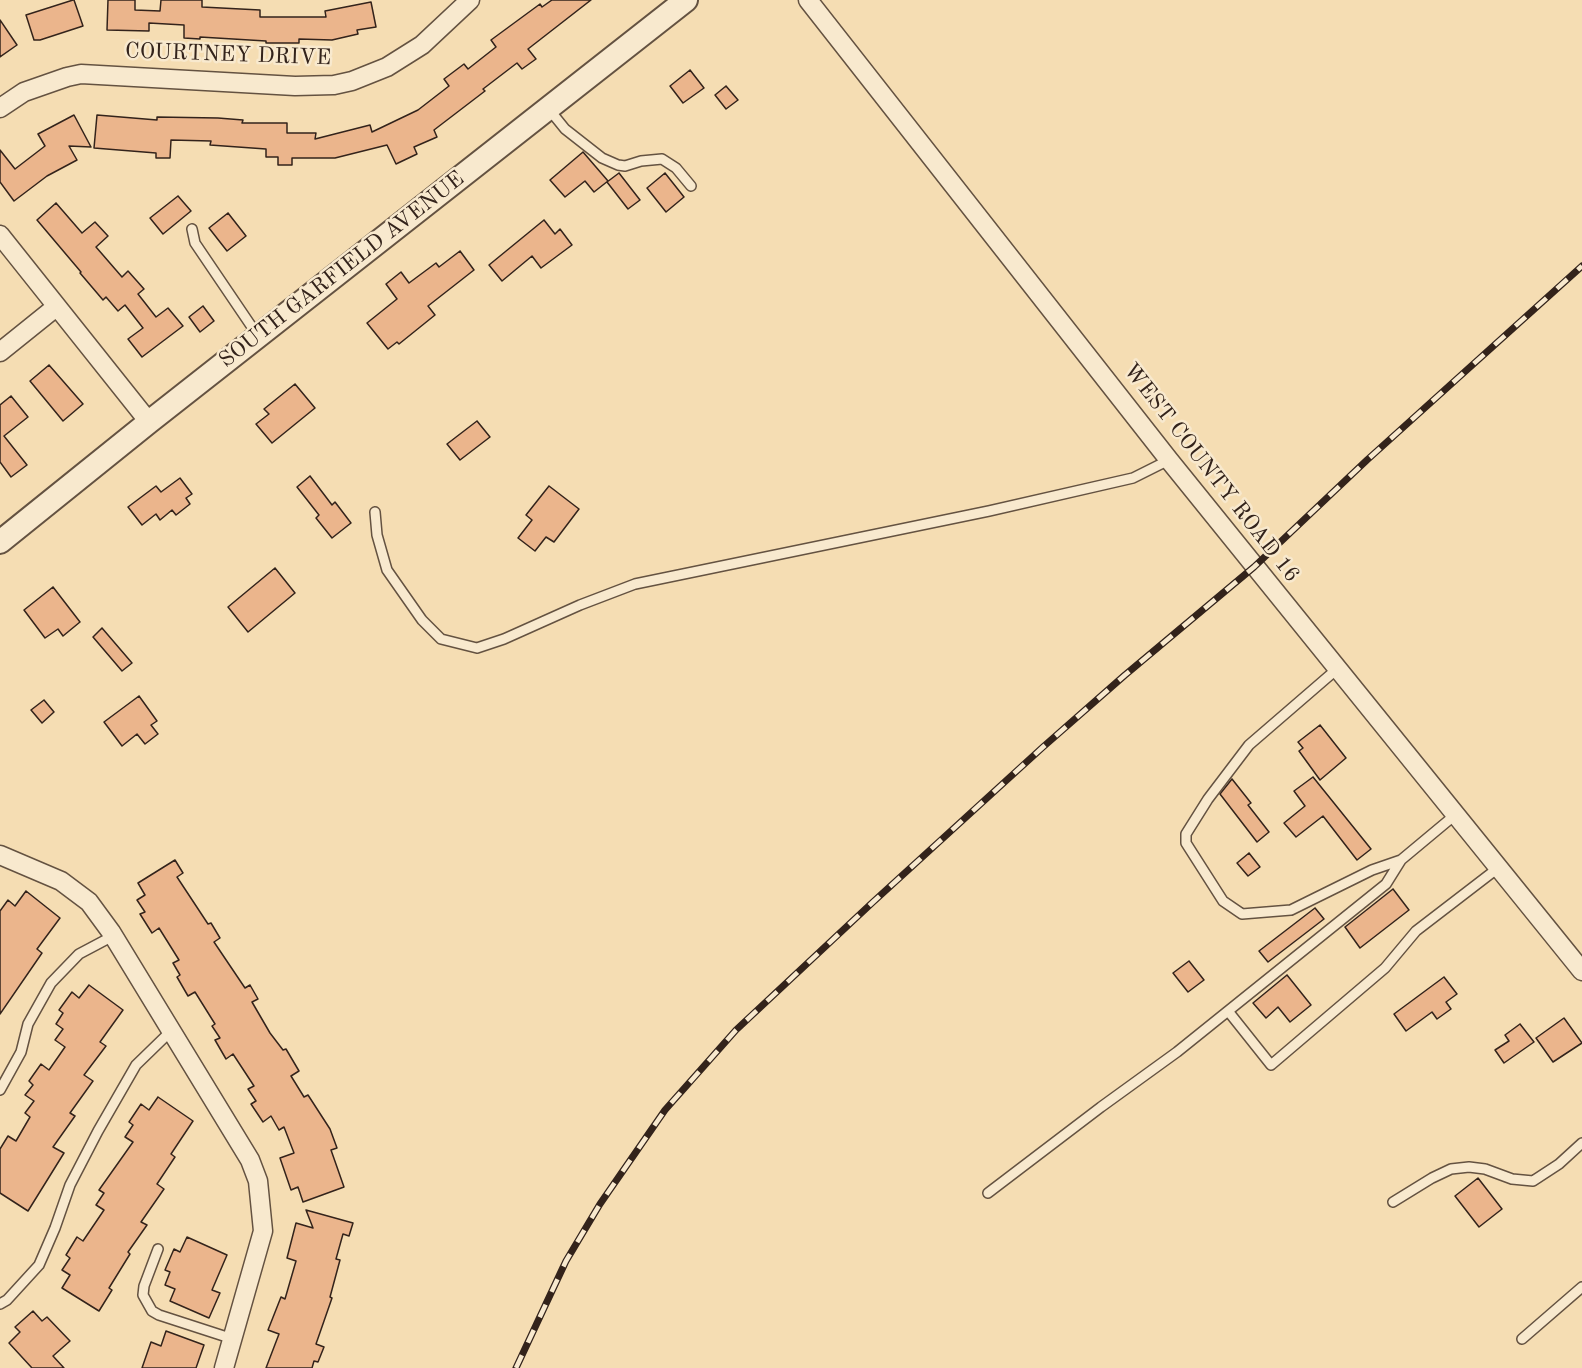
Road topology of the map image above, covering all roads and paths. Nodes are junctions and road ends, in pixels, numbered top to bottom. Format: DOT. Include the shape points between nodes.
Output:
graph roads {
  1 [pos="470,0"];
  2 [pos="686,0"];
  3 [pos="808,0"];
  4 [pos="0,108"];
  5 [pos="548,108"];
  6 [pos="690,186"];
  7 [pos="192,229"];
  8 [pos="0,235"];
  9 [pos="56,307"];
  10 [pos="258,336"];
  11 [pos="0,352"];
  12 [pos="149,422"];
  13 [pos="1169,460"];
  14 [pos="375,512"];
  15 [pos="0,542"];
  16 [pos="1336,669"];
  17 [pos="1455,815"];
  18 [pos="1401,860"];
  19 [pos="2,861"];
  20 [pos="1498,867"];
  21 [pos="113,936"];
  22 [pos="1582,971"];
  23 [pos="1228,1011"];
  24 [pos="171,1031"];
  25 [pos="0,1090"];
  26 [pos="1582,1143"];
  27 [pos="988,1193"];
  28 [pos="1393,1202"];
  29 [pos="158,1249"];
  30 [pos="1582,1287"];
  31 [pos="0,1304"];
  32 [pos="232,1339"];
  33 [pos="1522,1339"];
  34 [pos="224,1368"];
  1 -- 4 [label="street, COURTNEY DRIVE" via="422,45 387,67 352,81 295,86 81,74 24,92"];
  2 -- 5 [label="street, SOUTH GARFIELD AVENUE"];
  3 -- 13 [label="street, WEST COUNTY ROAD 16"];
  5 -- 6 [label="lane" via="580,143 602,158 625,166 662,159 676,168"];
  5 -- 10 [label="street, SOUTH GARFIELD AVENUE"];
  7 -- 10 [label="lane" via="195,243"];
  8 -- 9 [label="street"];
  9 -- 11 [label="street"];
  9 -- 12 [label="street"];
  10 -- 12 [label="street, SOUTH GARFIELD AVENUE"];
  12 -- 15 [label="street, SOUTH GARFIELD AVENUE"];
  13 -- 14 [label="lane" via="1133,478 1022,504 635,584 477,648 441,639 422,620 387,570"];
  13 -- 16 [label="street, WEST COUNTY ROAD 16"];
  16 -- 17 [label="street, WEST COUNTY ROAD 16"];
  16 -- 18 [label="lane" via="1249,745 1208,799 1186,834 1186,843 1223,901 1242,914 1291,910"];
  17 -- 18 [label="lane"];
  17 -- 20 [label="street, WEST COUNTY ROAD 16"];
  18 -- 23 [label="lane" via="1386,884"];
  19 -- 21 [label="street" via="61,881 89,902"];
  20 -- 22 [label="street, WEST COUNTY ROAD 16"];
  20 -- 23 [label="lane" via="1416,932 1385,968 1271,1065"];
  21 -- 24 [label="street"];
  21 -- 25 [label="lane" via="79,954 51,983 28,1024 21,1052"];
  23 -- 27 [label="lane"];
  24 -- 31 [label="lane" via="136,1065 98,1131 70,1185 39,1265"];
  24 -- 32 [label="street" via="250,1160 258,1181 263,1232"];
  26 -- 28 [label="lane" via="1533,1181 1512,1179 1485,1169 1451,1169"];
  29 -- 32 [label="lane" via="143,1295 152,1311"];
  30 -- 33 [label="lane"];
  32 -- 34 [label="street"];
}
